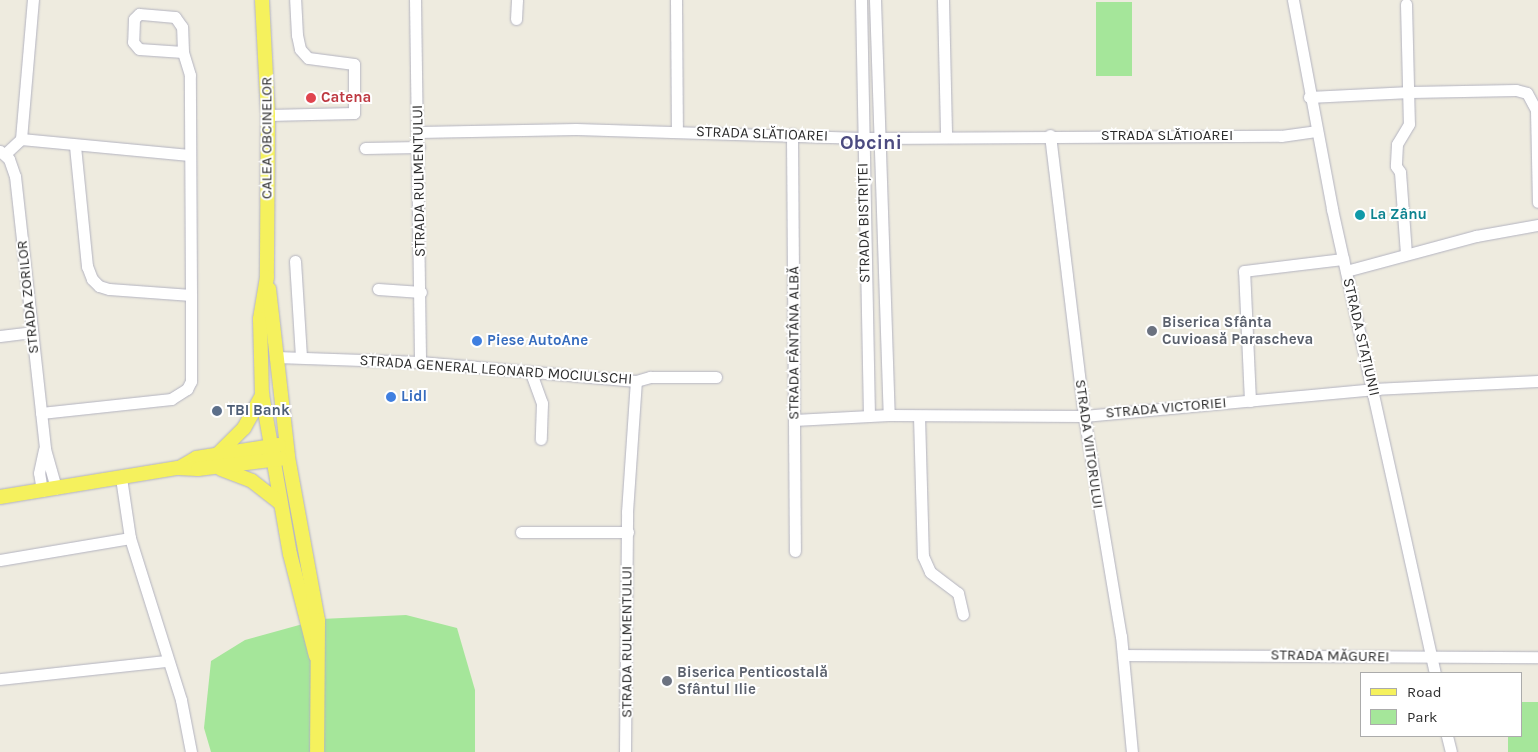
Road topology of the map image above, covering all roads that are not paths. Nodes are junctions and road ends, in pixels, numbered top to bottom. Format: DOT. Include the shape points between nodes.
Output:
graph roads {
  1 [pos="33,0"];
  2 [pos="262,0"];
  3 [pos="295,0"];
  4 [pos="415,0"];
  5 [pos="516,0"];
  6 [pos="676,0"];
  7 [pos="861,0"];
  8 [pos="875,0"];
  9 [pos="943,0"];
  10 [pos="1293,0"];
  11 [pos="1406,4"];
  12 [pos="516,19"];
  13 [pos="183,52"];
  14 [pos="1410,92"];
  15 [pos="1309,97"];
  16 [pos="268,114"];
  17 [pos="677,131"];
  18 [pos="1316,131"];
  19 [pos="1537,131"];
  20 [pos="418,132"];
  21 [pos="792,134"];
  22 [pos="1050,135"];
  23 [pos="946,136"];
  24 [pos="879,137"];
  25 [pos="862,138"];
  26 [pos="21,139"];
  27 [pos="75,146"];
  28 [pos="418,147"];
  29 [pos="365,148"];
  30 [pos="2,152"];
  31 [pos="188,155"];
  32 [pos="1538,188"];
  33 [pos="1538,202"];
  34 [pos="1538,225"];
  35 [pos="1406,254"];
  36 [pos="295,261"];
  37 [pos="1344,265"];
  38 [pos="267,277"];
  39 [pos="378,289"];
  40 [pos="421,292"];
  41 [pos="191,295"];
  42 [pos="32,332"];
  43 [pos="0,336"];
  44 [pos="301,356"];
  45 [pos="276,357"];
  46 [pos="420,362"];
  47 [pos="531,372"];
  48 [pos="716,377"];
  49 [pos="636,381"];
  50 [pos="1538,381"];
  51 [pos="1373,388"];
  52 [pos="262,394"];
  53 [pos="1250,400"];
  54 [pos="41,413"];
  55 [pos="869,416"];
  56 [pos="889,416"];
  57 [pos="919,416"];
  58 [pos="1084,416"];
  59 [pos="794,420"];
  60 [pos="541,439"];
  61 [pos="287,450"];
  62 [pos="271,453"];
  63 [pos="216,461"];
  64 [pos="121,478"];
  65 [pos="49,490"];
  66 [pos="0,497"];
  67 [pos="280,504"];
  68 [pos="521,532"];
  69 [pos="628,532"];
  70 [pos="130,538"];
  71 [pos="795,551"];
  72 [pos="0,560"];
  73 [pos="963,614"];
  74 [pos="1122,655"];
  75 [pos="316,656"];
  76 [pos="1431,657"];
  77 [pos="1538,657"];
  78 [pos="167,661"];
  79 [pos="1435,672"];
  80 [pos="0,679"];
  81 [pos="1447,737"];
  82 [pos="191,752"];
  83 [pos="317,752"];
  84 [pos="625,752"];
  85 [pos="1132,752"];
  86 [pos="1451,752"];
  1 -- 26 [label="street"];
  2 -- 16 [label="main road, CALEA OBCINELOR"];
  3 -- 16 [label="street" via="300,49 308,58 354,64 354,113"];
  4 -- 20 [label="street, STRADA RULMENTULUI"];
  5 -- 12 [label="street"];
  6 -- 17 [label="street"];
  7 -- 25 [label="street, STRADA BISTRIȚEI"];
  8 -- 24 [label="street, STRADA BISTRIȚEI"];
  9 -- 23 [label="street"];
  10 -- 15 [label="street, STRADA STAȚIUNII"];
  11 -- 14 [label="street"];
  13 -- 13 [label="street" via="182,27 175,17 140,14 132,22 133,42 140,49"];
  13 -- 31 [label="street" via="190,75"];
  14 -- 15 [label="street"];
  14 -- 19 [label="street" via="1516,90 1527,93 1534,103"];
  14 -- 35 [label="street" via="1409,124 1397,144 1396,159"];
  15 -- 18 [label="street, STRADA STAȚIUNII"];
  16 -- 38 [label="main road, CALEA OBCINELOR"];
  17 -- 20 [label="street, STRADA SLĂTIOAREI" via="508,129"];
  17 -- 21 [label="street, STRADA SLĂTIOAREI"];
  18 -- 22 [label="street, STRADA SLĂTIOAREI" via="1281,136"];
  18 -- 37 [label="street, STRADA STAȚIUNII"];
  19 -- 32 [label="street"];
  20 -- 28 [label="street, STRADA RULMENTULUI"];
  21 -- 25 [label="street, STRADA SLĂTIOAREI"];
  21 -- 59 [label="street, STRADA FÂNTÂNA ALBĂ"];
  22 -- 23 [label="street, STRADA SLĂTIOAREI"];
  22 -- 58 [label="street, STRADA VIITORULUI"];
  23 -- 24 [label="street, STRADA SLĂTIOAREI"];
  24 -- 25 [label="street, STRADA SLĂTIOAREI"];
  24 -- 56 [label="street, STRADA BISTRIȚEI"];
  25 -- 55 [label="street, STRADA BISTRIȚEI"];
  26 -- 27 [label="street"];
  26 -- 30 [label="street"];
  27 -- 31 [label="street"];
  27 -- 41 [label="street" via="87,266 92,279 109,289"];
  28 -- 29 [label="street"];
  28 -- 40 [label="street, STRADA RULMENTULUI"];
  30 -- 42 [label="street, STRADA ZORILOR" via="15,176"];
  31 -- 41 [label="street"];
  32 -- 33 [label="street"];
  34 -- 35 [label="street"];
  35 -- 37 [label="street"];
  36 -- 44 [label="street"];
  37 -- 51 [label="street, STRADA STAȚIUNII"];
  37 -- 53 [label="street" via="1244,271"];
  38 -- 45 [label="main road, CALEA OBCINELOR"];
  38 -- 52 [label="main road, CALEA OBCINELOR" via="260,319"];
  39 -- 40 [label="street"];
  40 -- 46 [label="street, STRADA RULMENTULUI"];
  41 -- 54 [label="street" via="192,381 187,389 172,399"];
  42 -- 43 [label="street"];
  42 -- 54 [label="street, STRADA ZORILOR"];
  44 -- 45 [label="street, STRADA GENERAL LEONARD MOCIULSCHI"];
  44 -- 46 [label="street, STRADA GENERAL LEONARD MOCIULSCHI"];
  45 -- 61 [label="main road, CALEA OBCINELOR"];
  46 -- 47 [label="street, STRADA GENERAL LEONARD MOCIULSCHI"];
  47 -- 49 [label="street, STRADA GENERAL LEONARD MOCIULSCHI"];
  47 -- 60 [label="street" via="542,403"];
  48 -- 49 [label="street, STRADA GENERAL LEONARD MOCIULSCHI" via="650,377"];
  49 -- 69 [label="street, STRADA RULMENTULUI"];
  50 -- 51 [label="street, STRADA VICTORIEI"];
  51 -- 53 [label="street, STRADA VICTORIEI"];
  51 -- 76 [label="street, STRADA STAȚIUNII"];
  52 -- 62 [label="main road, CALEA OBCINELOR"];
  52 -- 63 [label="main road" via="244,428"];
  53 -- 58 [label="street, STRADA VICTORIEI"];
  54 -- 65 [label="street, STRADA ZORILOR"];
  55 -- 56 [label="street, STRADA VICTORIEI"];
  55 -- 59 [label="street, STRADA VICTORIEI"];
  56 -- 57 [label="street, STRADA VICTORIEI"];
  57 -- 58 [label="street, STRADA VICTORIEI"];
  57 -- 73 [label="street" via="923,556 930,572 958,593"];
  58 -- 74 [label="street, STRADA VIITORULUI"];
  59 -- 71 [label="street, STRADA FÂNTÂNA ALBĂ"];
  61 -- 62 [label="main road"];
  61 -- 75 [label="main road, CALEA OBCINELOR" via="318,620"];
  62 -- 63 [label="main road"];
  62 -- 67 [label="main road, CALEA OBCINELOR"];
  63 -- 64 [label="main road" via="196,458 178,468"];
  63 -- 67 [label="main road" via="252,481"];
  64 -- 65 [label="main road"];
  64 -- 70 [label="street"];
  65 -- 66 [label="main road"];
  67 -- 75 [label="main road, CALEA OBCINELOR"];
  68 -- 69 [label="street"];
  69 -- 84 [label="street, STRADA RULMENTULUI"];
  70 -- 72 [label="street"];
  70 -- 78 [label="street" via="161,630"];
  74 -- 76 [label="street, STRADA MĂGUREI"];
  74 -- 85 [label="street, STRADA VIITORULUI"];
  75 -- 83 [label="main road"];
  76 -- 77 [label="street, STRADA MĂGUREI"];
  76 -- 79 [label="street, STRADA STAȚIUNII"];
  78 -- 80 [label="street"];
  78 -- 82 [label="street" via="181,700"];
  81 -- 86 [label="street"];
}
